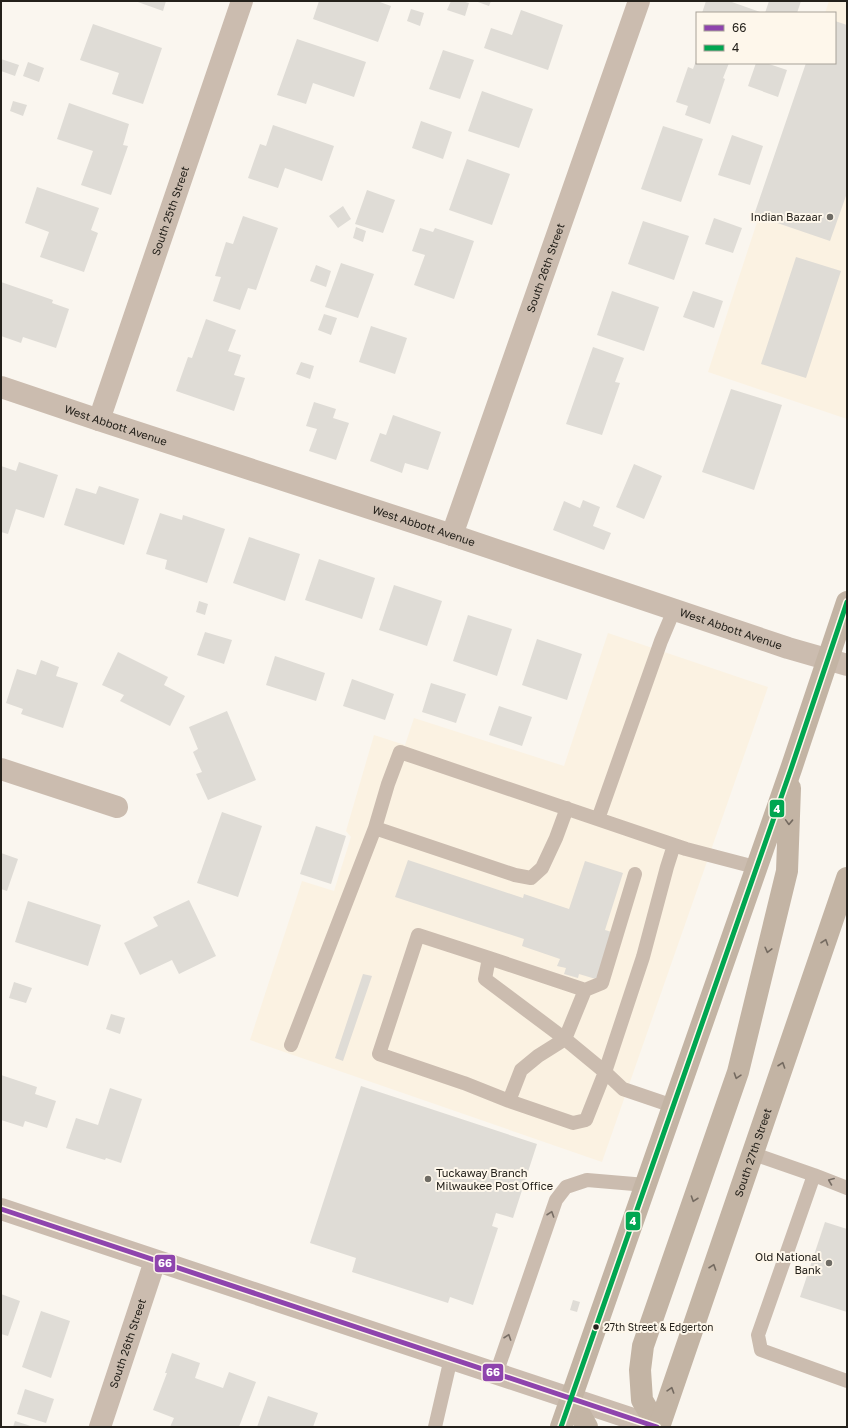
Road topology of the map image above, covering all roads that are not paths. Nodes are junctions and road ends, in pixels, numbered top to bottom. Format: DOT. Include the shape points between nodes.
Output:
graph roads {
  1 [pos="242,1"];
  2 [pos="639,1"];
  3 [pos="1,387"];
  4 [pos="99,420"];
  5 [pos="452,535"];
  6 [pos="847,602"];
  7 [pos="674,610"];
  8 [pos="837,662"];
  9 [pos="1,769"];
  10 [pos="791,769"];
  11 [pos="116,806"];
  12 [pos="567,808"];
  13 [pos="598,819"];
  14 [pos="375,828"];
  15 [pos="674,845"];
  16 [pos="755,867"];
  17 [pos="635,874"];
  18 [pos="847,878"];
  19 [pos="490,958"];
  20 [pos="585,990"];
  21 [pos="565,1039"];
  22 [pos="291,1045"];
  23 [pos="605,1072"];
  24 [pos="510,1101"];
  25 [pos="673,1106"];
  26 [pos="751,1153"];
  27 [pos="814,1174"];
  28 [pos="646,1185"];
  29 [pos="847,1188"];
  30 [pos="1,1209"];
  31 [pos="155,1261"];
  32 [pos="451,1358"];
  33 [pos="496,1374"];
  34 [pos="847,1381"];
  35 [pos="571,1399"];
  36 [pos="100,1427"];
  37 [pos="434,1427"];
  38 [pos="561,1427"];
  39 [pos="587,1427"];
  40 [pos="658,1427"];
  1 -- 4 [label="street, South 25th Street"];
  2 -- 5 [label="street, South 26th Street"];
  3 -- 4 [label="street, West Abbott Avenue"];
  4 -- 5 [label="street, West Abbott Avenue"];
  5 -- 7 [label="street, West Abbott Avenue"];
  6 -- 8 [label="main road"];
  7 -- 8 [label="street, West Abbott Avenue"];
  7 -- 13 [label="lane" via="660,641"];
  8 -- 10 [label="main road"];
  9 -- 11 [label="street"];
  10 -- 16 [label="main road"];
  10 -- 40 [label="main road, one-way" via="788,871 738,1072 644,1346 640,1370 642,1400"];
  12 -- 13 [label="lane"];
  12 -- 14 [label="lane" via="542,868 531,878 515,875"];
  12 -- 14 [label="lane" via="400,752"];
  13 -- 15 [label="lane"];
  14 -- 22 [label="lane"];
  15 -- 16 [label="lane"];
  15 -- 23 [label="lane" via="643,957"];
  16 -- 25 [label="main road"];
  17 -- 20 [label="lane" via="602,983"];
  26 -- 18 [label="main road, South 27th Street, one-way"];
  19 -- 20 [label="lane"];
  19 -- 21 [label="lane" via="485,979"];
  19 -- 24 [label="lane" via="418,935 380,1054"];
  20 -- 21 [label="lane"];
  21 -- 23 [label="lane"];
  21 -- 24 [label="lane" via="521,1070"];
  23 -- 24 [label="lane" via="586,1120 572,1123"];
  23 -- 25 [label="lane" via="623,1089"];
  25 -- 28 [label="main road"];
  26 -- 27 [label="lane"];
  40 -- 26 [label="main road, South 27th Street, one-way"];
  29 -- 27 [label="lane, one-way"];
  27 -- 34 [label="lane" via="758,1335 761,1350"];
  33 -- 28 [label="lane, one-way" via="556,1200 566,1187 587,1180"];
  28 -- 35 [label="main road"];
  30 -- 31 [label="street"];
  31 -- 32 [label="street"];
  31 -- 36 [label="street, South 26th Street"];
  32 -- 33 [label="street"];
  32 -- 37 [label="lane"];
  33 -- 35 [label="street"];
  35 -- 38 [label="main road"];
  35 -- 39 [label="main road"];
  35 -- 40 [label="street"];
}
